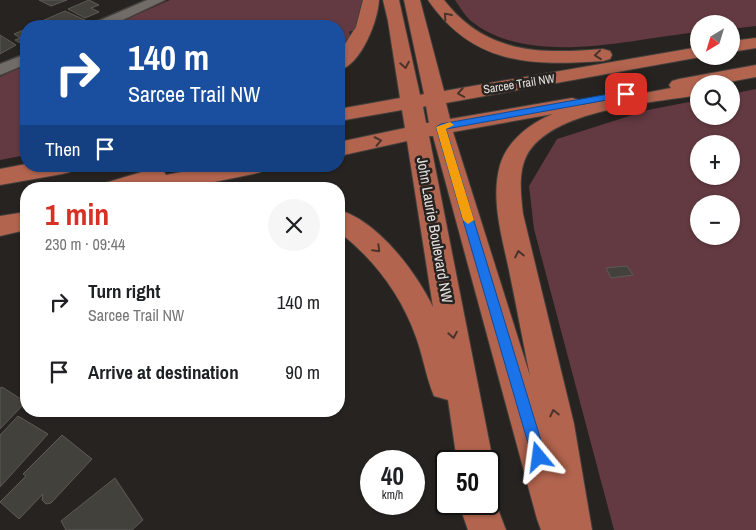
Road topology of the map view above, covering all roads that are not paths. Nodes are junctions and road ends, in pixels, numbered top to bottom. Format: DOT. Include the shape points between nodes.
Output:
graph roads {
  1 [pos="158,0"];
  2 [pos="371,0"];
  3 [pos="391,0"];
  4 [pos="412,0"];
  5 [pos="436,0"];
  6 [pos="123,3"];
  7 [pos="136,10"];
  8 [pos="113,20"];
  9 [pos="690,46"];
  10 [pos="690,55"];
  11 [pos="345,57"];
  12 [pos="20,62"];
  13 [pos="0,70"];
  14 [pos="756,71"];
  15 [pos="756,77"];
  16 [pos="740,80"];
  17 [pos="690,91"];
  18 [pos="345,115"];
  19 [pos="426,115"];
  20 [pos="345,131"];
  21 [pos="345,147"];
  22 [pos="20,161"];
  23 [pos="0,165"];
  24 [pos="28,172"];
  25 [pos="172,172"];
  26 [pos="223,172"];
  27 [pos="0,177"];
  28 [pos="132,182"];
  29 [pos="173,182"];
  30 [pos="20,212"];
  31 [pos="0,216"];
  32 [pos="20,222"];
  33 [pos="345,224"];
  34 [pos="0,226"];
  35 [pos="461,450"];
  36 [pos="473,450"];
  37 [pos="482,515"];
  38 [pos="484,515"];
  39 [pos="487,530"];
  40 [pos="560,530"];
  41 [pos="573,530"];
  1 -- 7 [label="street"];
  2 -- 11 [label="main road" via="365,27"];
  3 -- 19 [label="main road, John Laurie Boulevard NW, one-way"];
  4 -- 19 [label="main road, John Laurie Boulevard NW"];
  9 -- 5 [label="main road, one-way" via="586,56 533,57 507,52 467,34 453,23"];
  6 -- 7 [label="street"];
  7 -- 8 [label="street"];
  10 -- 19 [label="main road, one-way" via="596,72 580,81"];
  12 -- 13 [label="street"];
  14 -- 19 [label="main road, Sarcee Trail NW"];
  15 -- 16 [label="main road"];
  41 -- 17 [label="main road, one-way" via="557,424 510,214 513,164 524,144 538,130 560,119"];
  18 -- 19 [label="main road, Sarcee Trail NW"];
  19 -- 20 [label="main road"];
  21 -- 19 [label="main road, Sarcee Trail NW, one-way"];
  19 -- 36 [label="main road, John Laurie Boulevard NW, one-way"];
  19 -- 40 [label="main road, John Laurie Boulevard NW"];
  22 -- 23 [label="main road"];
  24 -- 27 [label="main road"];
  25 -- 28 [label="main road"];
  26 -- 29 [label="main road"];
  30 -- 31 [label="main road"];
  32 -- 34 [label="main road"];
  33 -- 35 [label="main road, one-way" via="392,264 411,291 440,359"];
  37 -- 39 [label="main road"];
  38 -- 39 [label="main road"];
}
